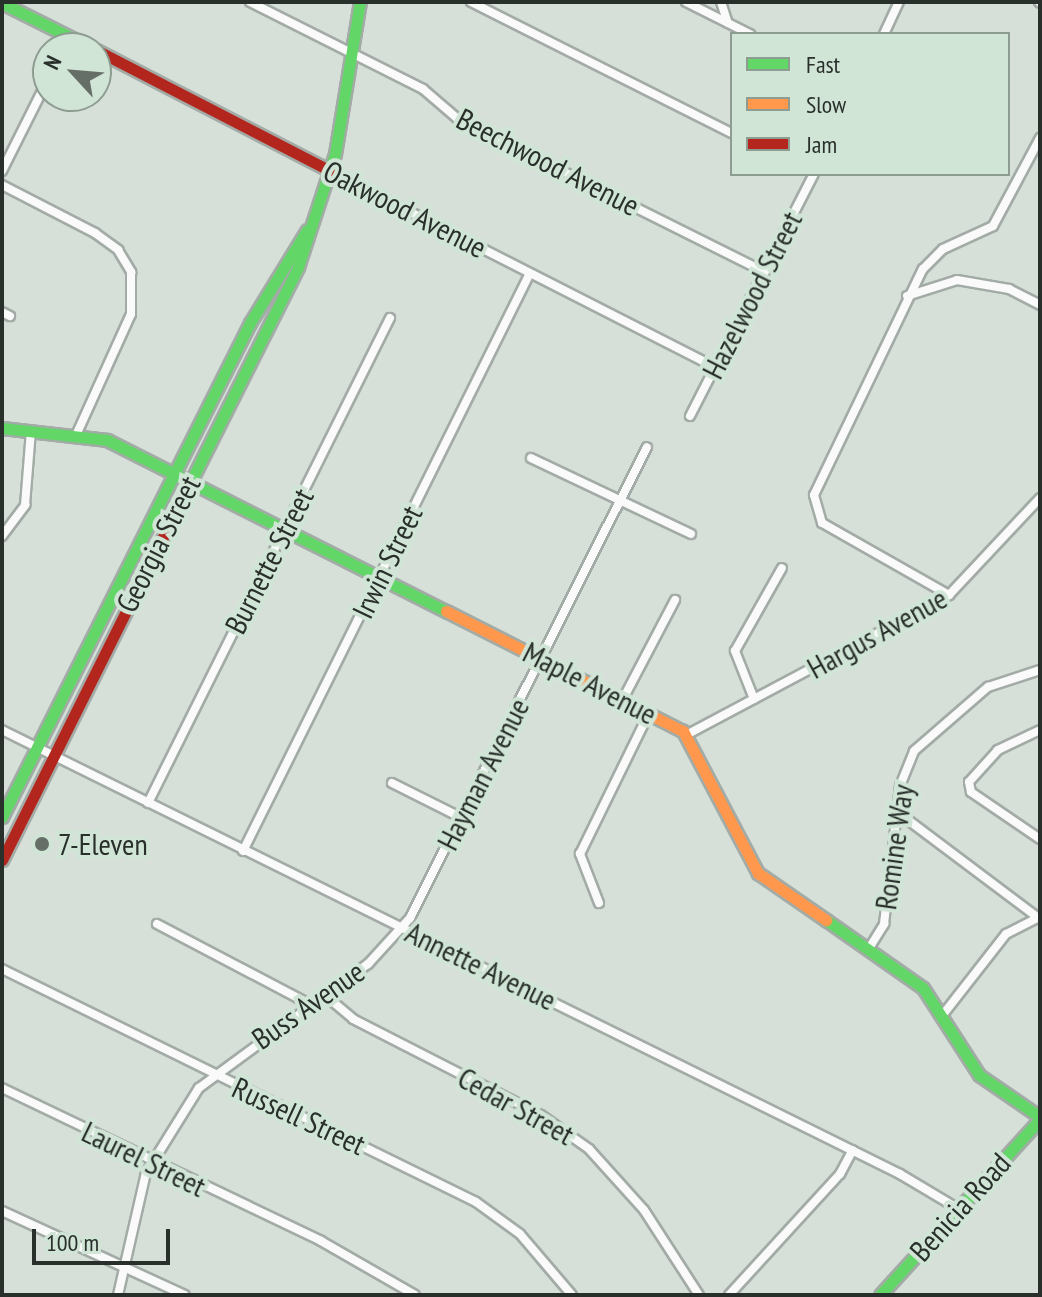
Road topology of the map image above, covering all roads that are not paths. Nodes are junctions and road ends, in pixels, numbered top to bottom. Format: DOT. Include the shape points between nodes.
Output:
graph roads {
  1 [pos="250,2"];
  2 [pos="360,2"];
  3 [pos="471,2"];
  4 [pos="686,2"];
  5 [pos="721,2"];
  6 [pos="899,2"];
  7 [pos="2,3"];
  8 [pos="728,23"];
  9 [pos="61,32"];
  10 [pos="746,32"];
  11 [pos="885,32"];
  12 [pos="351,53"];
  13 [pos="112,58"];
  14 [pos="32,111"];
  15 [pos="730,132"];
  16 [pos="1040,138"];
  17 [pos="2,171"];
  18 [pos="330,171"];
  19 [pos="813,176"];
  20 [pos="2,185"];
  21 [pos="310,226"];
  22 [pos="765,272"];
  23 [pos="530,273"];
  24 [pos="907,296"];
  25 [pos="1040,305"];
  26 [pos="390,318"];
  27 [pos="715,367"];
  28 [pos="690,416"];
  29 [pos="2,428"];
  30 [pos="31,431"];
  31 [pos="77,433"];
  32 [pos="647,447"];
  33 [pos="531,458"];
  34 [pos="173,474"];
  35 [pos="189,481"];
  36 [pos="1040,498"];
  37 [pos="621,500"];
  38 [pos="285,529"];
  39 [pos="691,534"];
  40 [pos="2,536"];
  41 [pos="782,568"];
  42 [pos="379,577"];
  43 [pos="949,595"];
  44 [pos="675,600"];
  45 [pos="541,658"];
  46 [pos="1040,670"];
  47 [pos="623,699"];
  48 [pos="754,699"];
  49 [pos="649,713"];
  50 [pos="2,730"];
  51 [pos="1040,730"];
  52 [pos="688,734"];
  53 [pos="36,747"];
  54 [pos="53,756"];
  55 [pos="392,783"];
  56 [pos="148,803"];
  57 [pos="896,811"];
  58 [pos="2,817"];
  59 [pos="462,818"];
  60 [pos="1040,839"];
  61 [pos="243,851"];
  62 [pos="2,859"];
  63 [pos="599,903"];
  64 [pos="1040,917"];
  65 [pos="157,924"];
  66 [pos="403,928"];
  67 [pos="868,950"];
  68 [pos="2,969"];
  69 [pos="326,996"];
  70 [pos="311,1005"];
  71 [pos="945,1012"];
  72 [pos="212,1076"];
  73 [pos="2,1088"];
  74 [pos="1040,1118"];
  75 [pos="853,1150"];
  76 [pos="150,1164"];
  77 [pos="957,1208"];
  78 [pos="2,1211"];
  79 [pos="122,1267"];
  80 [pos="118,1295"];
  81 [pos="185,1295"];
  82 [pos="415,1295"];
  83 [pos="572,1295"];
  84 [pos="699,1295"];
  85 [pos="729,1295"];
  86 [pos="880,1295"];
  1 -- 12 [label="street, Beechwood Avenue"];
  2 -- 12 [label="main road, Georgia Street"];
  3 -- 15 [label="street"];
  4 -- 8 [label="street"];
  5 -- 8 [label="street"];
  6 -- 11 [label="street"];
  7 -- 9 [label="main road, Oakwood Avenue"];
  8 -- 10 [label="street"];
  12 -- 18 [label="main road, Georgia Street"];
  12 -- 22 [label="street, Beechwood Avenue" via="423,89 458,119"];
  13 -- 18 [label="main road, Oakwood Avenue"];
  14 -- 17 [label="street"];
  16 -- 24 [label="street" via="993,226 943,249"];
  18 -- 21 [label="main road, Georgia Street"];
  18 -- 23 [label="street, Oakwood Avenue"];
  19 -- 22 [label="street, Hazelwood Street"];
  20 -- 31 [label="street" via="95,233 118,250 131,272 131,314"];
  21 -- 34 [label="main road, Georgia Street" via="291,249"];
  21 -- 35 [label="main road, Georgia Street" via="298,267"];
  22 -- 27 [label="street, Hazelwood Street"];
  23 -- 27 [label="street, Oakwood Avenue"];
  23 -- 42 [label="street, Irwin Street"];
  24 -- 25 [label="street" via="957,280 1009,289"];
  24 -- 43 [label="street" via="816,486 814,514"];
  26 -- 38 [label="street, Burnette Street"];
  27 -- 28 [label="street, Hazelwood Street"];
  29 -- 30 [label="main road, Maple Avenue"];
  30 -- 31 [label="main road, Maple Avenue"];
  30 -- 40 [label="street" via="25,505"];
  31 -- 34 [label="main road, Maple Avenue"];
  32 -- 37 [label="street, Hayman Avenue"];
  33 -- 37 [label="street"];
  34 -- 35 [label="main road, Maple Avenue"];
  34 -- 53 [label="main road, Georgia Street"];
  35 -- 38 [label="main road, Maple Avenue"];
  35 -- 54 [label="main road, Georgia Street"];
  36 -- 43 [label="street, Hargus Avenue"];
  37 -- 39 [label="street"];
  37 -- 45 [label="street, Hayman Avenue"];
  38 -- 42 [label="main road, Maple Avenue"];
  38 -- 56 [label="street, Burnette Street"];
  41 -- 48 [label="street" via="735,651"];
  42 -- 45 [label="main road, Maple Avenue"];
  42 -- 61 [label="street, Irwin Street"];
  43 -- 48 [label="street, Hargus Avenue"];
  44 -- 47 [label="street"];
  45 -- 47 [label="main road, Maple Avenue"];
  45 -- 59 [label="street, Hayman Avenue"];
  46 -- 57 [label="street, Romine Way" via="988,687 923,740 902,777"];
  47 -- 49 [label="main road, Maple Avenue"];
  48 -- 52 [label="street, Hargus Avenue"];
  49 -- 52 [label="main road, Maple Avenue"];
  49 -- 63 [label="street" via="580,854"];
  50 -- 53 [label="street, Annette Avenue"];
  51 -- 60 [label="street" via="998,750 969,782 971,792"];
  52 -- 67 [label="main road, Maple Avenue" via="758,873"];
  53 -- 54 [label="street, Annette Avenue"];
  53 -- 58 [label="main road, Georgia Street"];
  54 -- 56 [label="street, Annette Avenue"];
  54 -- 62 [label="main road, Georgia Street"];
  55 -- 59 [label="street"];
  56 -- 61 [label="street, Annette Avenue"];
  57 -- 64 [label="street"];
  57 -- 67 [label="street, Romine Way" via="884,924"];
  59 -- 66 [label="street, Hayman Avenue"];
  61 -- 66 [label="street, Annette Avenue"];
  64 -- 71 [label="street" via="1006,934"];
  65 -- 70 [label="street"];
  66 -- 69 [label="street, Buss Avenue"];
  66 -- 75 [label="street, Annette Avenue"];
  67 -- 71 [label="main road, Maple Avenue"];
  68 -- 72 [label="street, Russell Street"];
  69 -- 70 [label="street, Buss Avenue"];
  69 -- 84 [label="street, Cedar Street" via="353,1019 541,1115 589,1149 644,1210"];
  70 -- 72 [label="street, Buss Avenue"];
  71 -- 74 [label="main road, Maple Avenue" via="979,1075"];
  72 -- 76 [label="street, Buss Avenue" via="176,1118"];
  72 -- 83 [label="street, Russell Street" via="476,1202 520,1234"];
  73 -- 76 [label="street, Laurel Street"];
  74 -- 77 [label="main road, Benicia Road"];
  75 -- 77 [label="street, Annette Avenue"];
  75 -- 85 [label="street" via="840,1174"];
  76 -- 79 [label="street, Buss Avenue"];
  76 -- 82 [label="street, Laurel Street" via="321,1241"];
  77 -- 86 [label="main road, Benicia Road"];
  78 -- 79 [label="street"];
  79 -- 80 [label="street, Buss Avenue"];
  79 -- 81 [label="street"];
}
